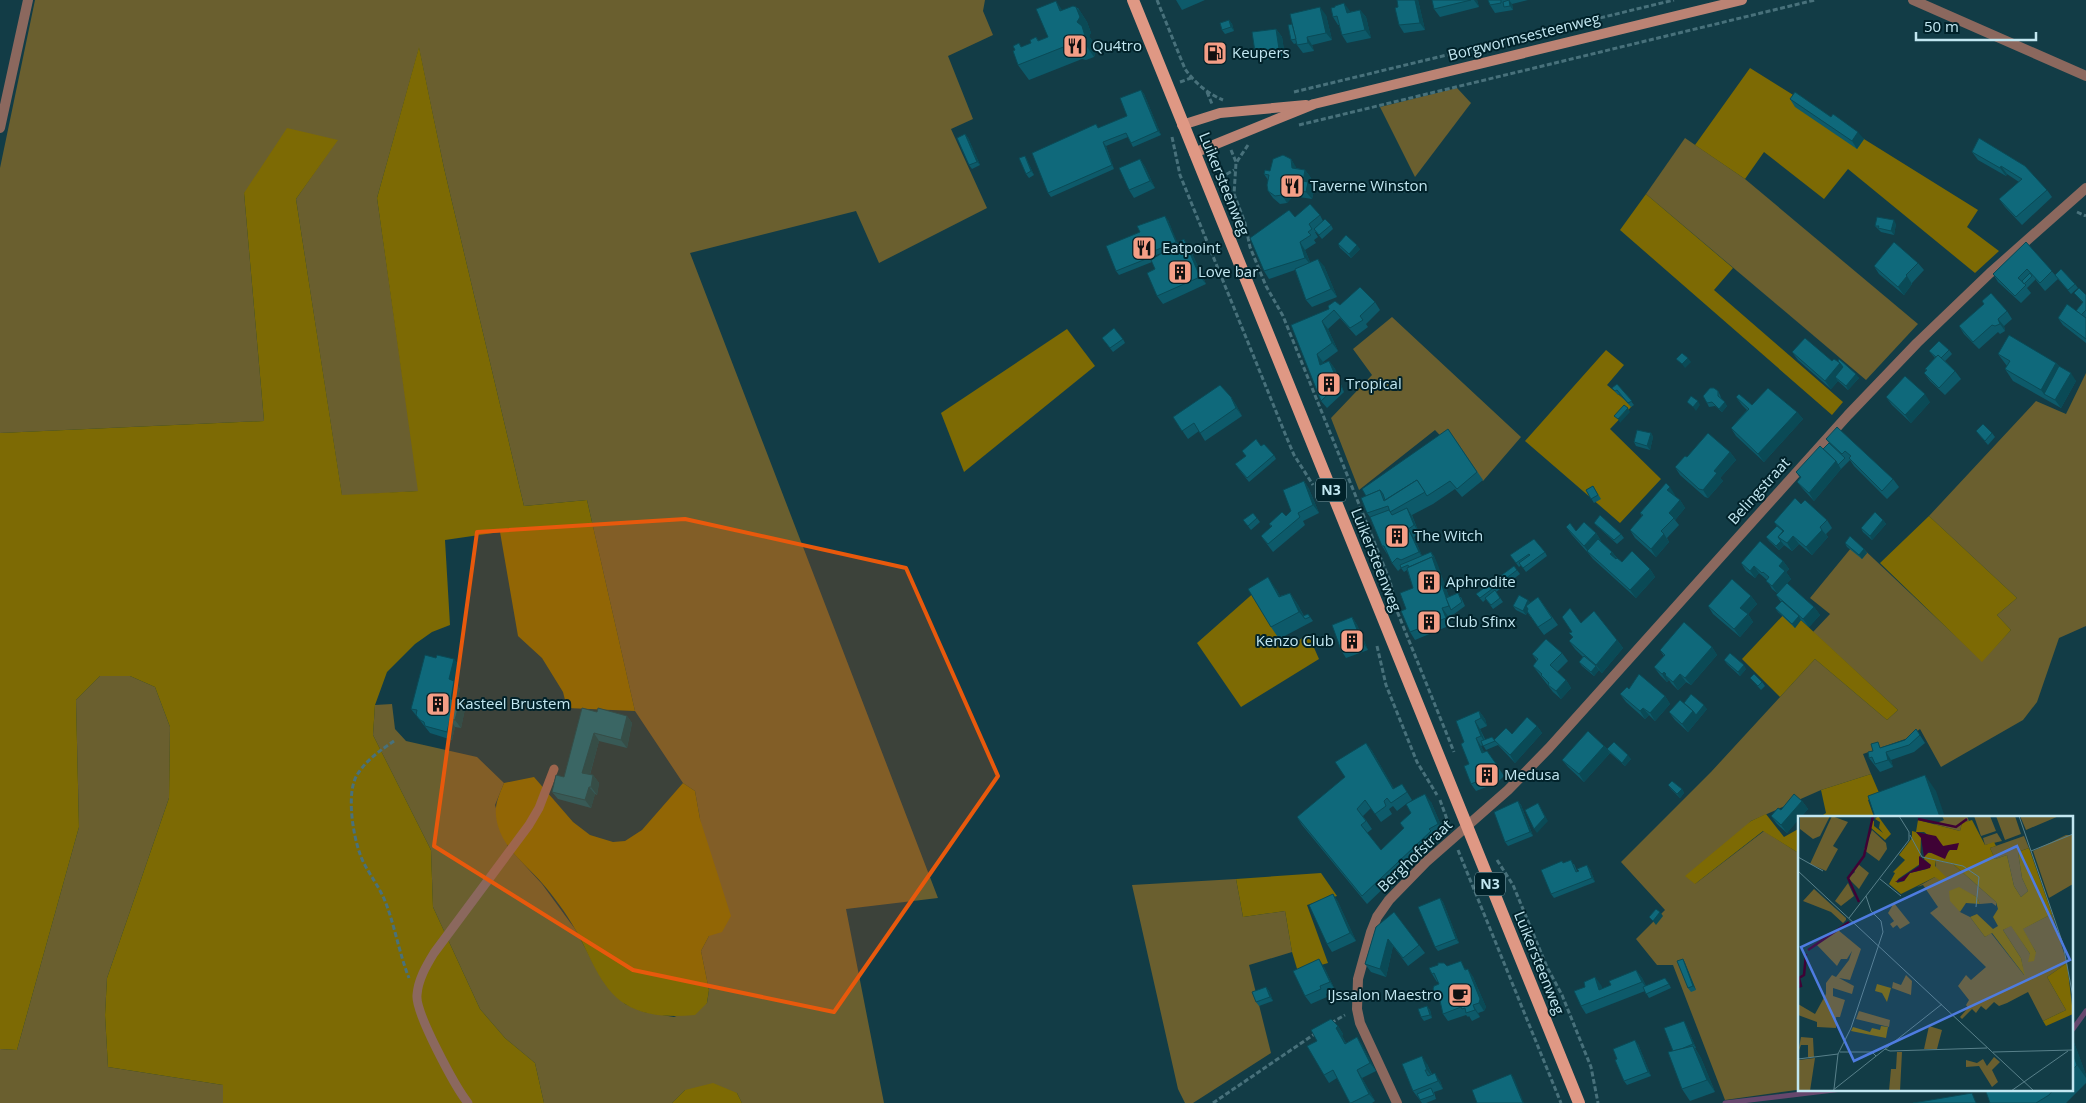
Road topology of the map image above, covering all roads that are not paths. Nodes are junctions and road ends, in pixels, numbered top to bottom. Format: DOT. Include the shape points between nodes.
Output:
graph roads {
  1 [pos="28,0"];
  2 [pos="1133,0"];
  3 [pos="1742,0"];
  4 [pos="1913,0"];
  5 [pos="2086,76"];
  6 [pos="1314,104"];
  7 [pos="1182,125"];
  8 [pos="0,128"];
  9 [pos="1194,153"];
  10 [pos="2086,188"];
  11 [pos="554,770"];
  12 [pos="1466,828"];
  13 [pos="468,1103"];
  14 [pos="1397,1103"];
  15 [pos="1579,1103"];
  1 -- 8 [label="street"];
  2 -- 7 [label="main road, Luikersteenweg / N3"];
  3 -- 6 [label="main road, Borgwormsesteenweg"];
  4 -- 5 [label="street"];
  6 -- 7 [label="main road, Borgwormsesteenweg" via="1220,112"];
  6 -- 9 [label="main road, Borgwormsesteenweg"];
  7 -- 9 [label="main road, Luikersteenweg / N3"];
  9 -- 12 [label="main road, Luikersteenweg / N3"];
  10 -- 12 [label="street, Belingstraat" via="1917,343 1848,415 1549,748"];
  11 -- 13 [label="lane" via="530,825 423,972 417,997 433,1042"];
  12 -- 14 [label="street, Berghofstraat" via="1388,900 1377,917 1365,949 1358,979 1357,1009 1360,1023"];
  12 -- 15 [label="main road, Luikersteenweg / N3"];
}
